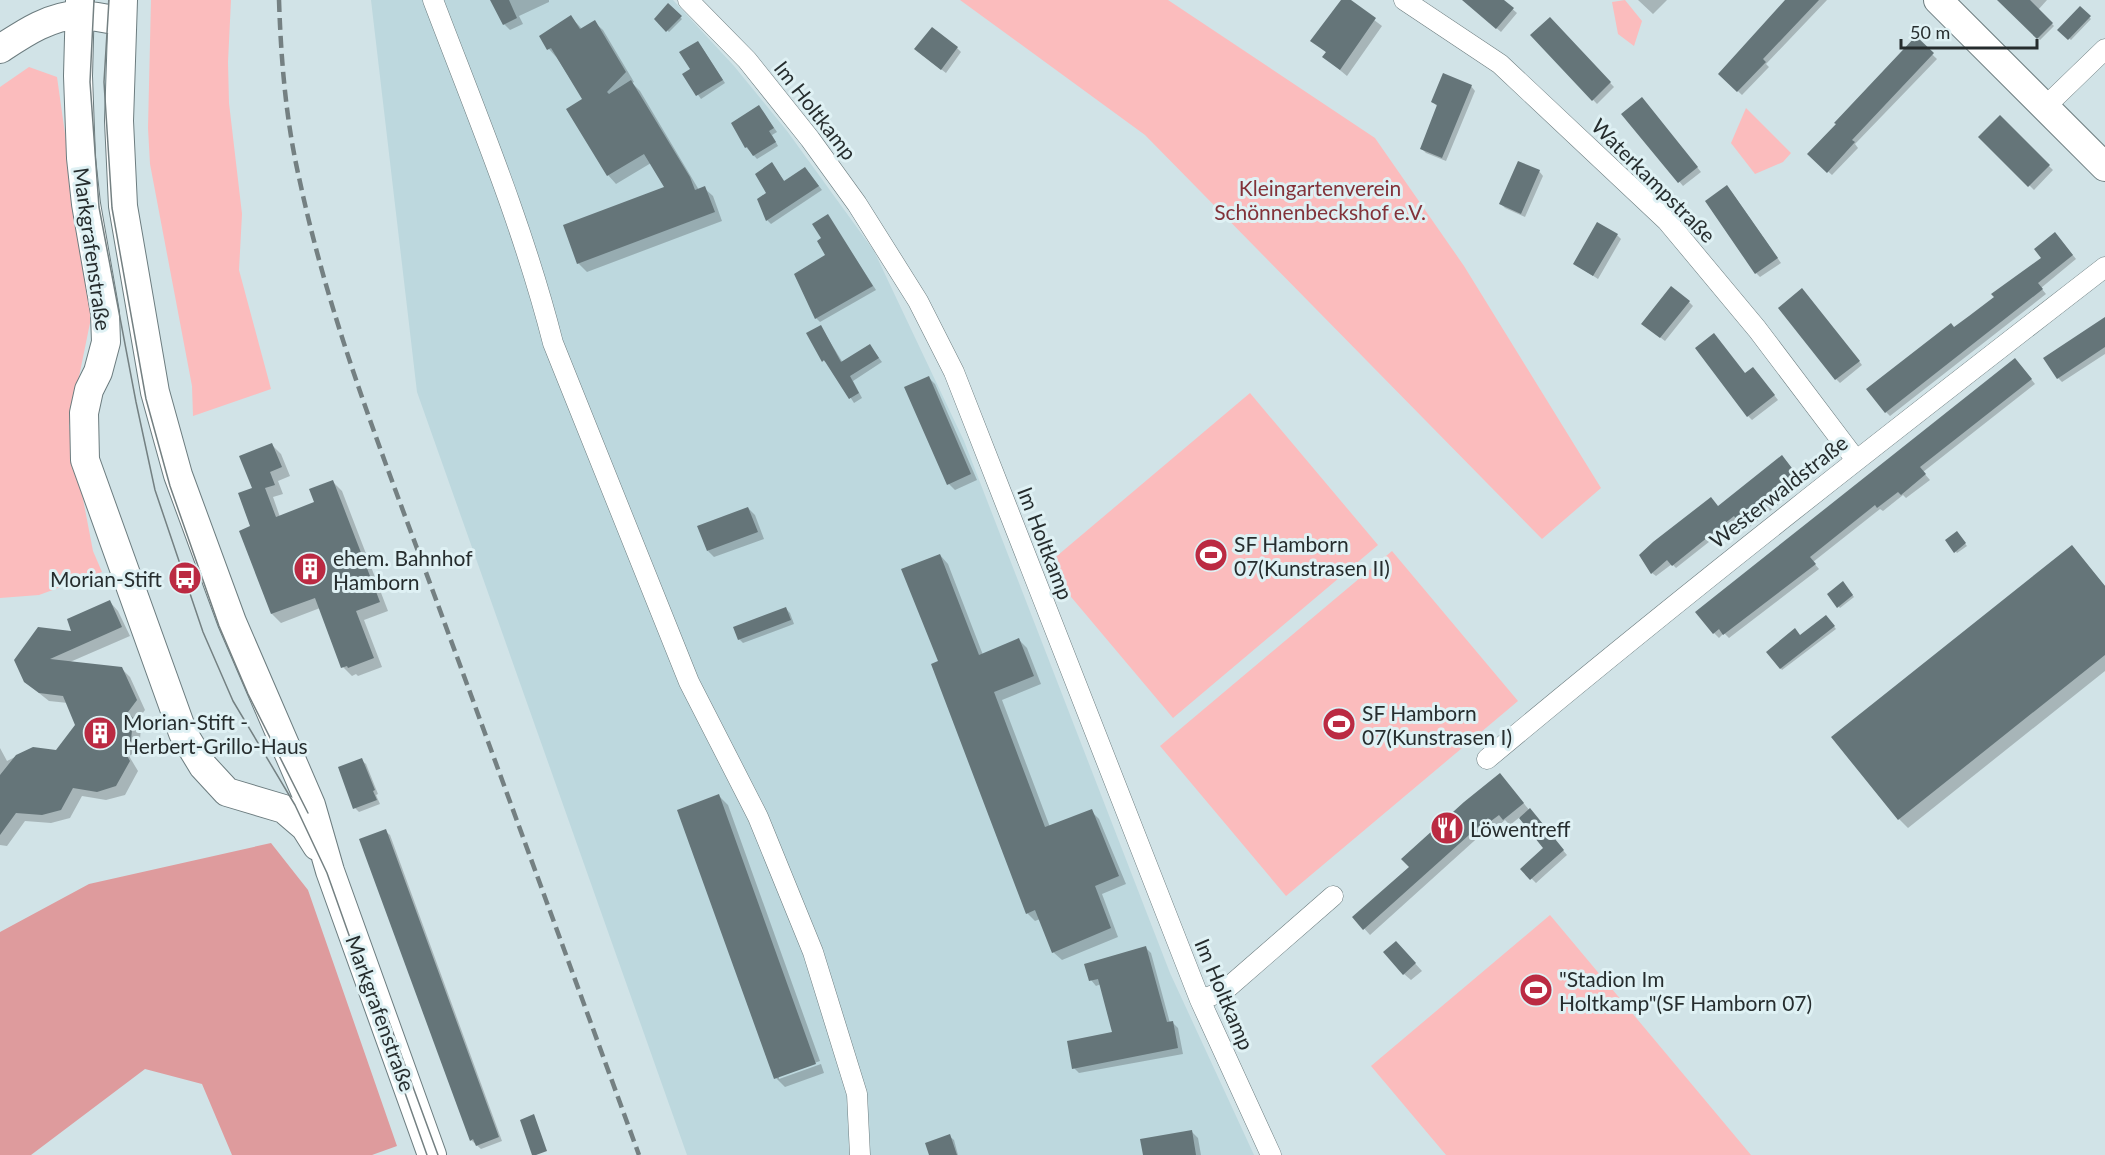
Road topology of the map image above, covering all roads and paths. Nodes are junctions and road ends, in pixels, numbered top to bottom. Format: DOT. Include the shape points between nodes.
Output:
graph roads {
  1 [pos="433,0"];
  2 [pos="688,0"];
  3 [pos="1404,0"];
  4 [pos="1938,0"];
  5 [pos="80,8"];
  6 [pos="122,10"];
  7 [pos="0,49"];
  8 [pos="2105,49"];
  9 [pos="2045,107"];
  10 [pos="2105,167"];
  11 [pos="2105,267"];
  12 [pos="1856,460"];
  13 [pos="1487,759"];
  14 [pos="330,871"];
  15 [pos="1333,896"];
  16 [pos="1200,1000"];
  17 [pos="432,1155"];
  18 [pos="860,1155"];
  19 [pos="1270,1155"];
  1 -- 18 [label="street" via="522,238 553,343 689,682 758,817 813,952 857,1094"];
  2 -- 16 [label="street, Im Holtkamp" via="747,60 810,139 857,204 918,301 954,372"];
  3 -- 12 [label="street, Waterkampstraße" via="1500,64 1667,221 1757,329"];
  4 -- 9 [label="street"];
  5 -- 6 [label="street"];
  5 -- 7 [label="street" via="30,30"];
  5 -- 14 [label="street, Markgrafenstraße" via="81,158 106,342 84,413 85,460 183,733 203,766 227,792 284,809 305,827"];
  6 -- 14 [label="street, Markgrafenstraße" via="119,121 123,206 155,392 186,496 232,622 311,806"];
  8 -- 9 [label="street"];
  9 -- 10 [label="street"];
  11 -- 12 [label="street, Westerwaldstraße"];
  12 -- 13 [label="street, Westerwaldstraße"];
  14 -- 17 [label="street, Markgrafenstraße"];
  15 -- 16 [label="street" via="1224,991"];
  16 -- 19 [label="street, Im Holtkamp"];
}
